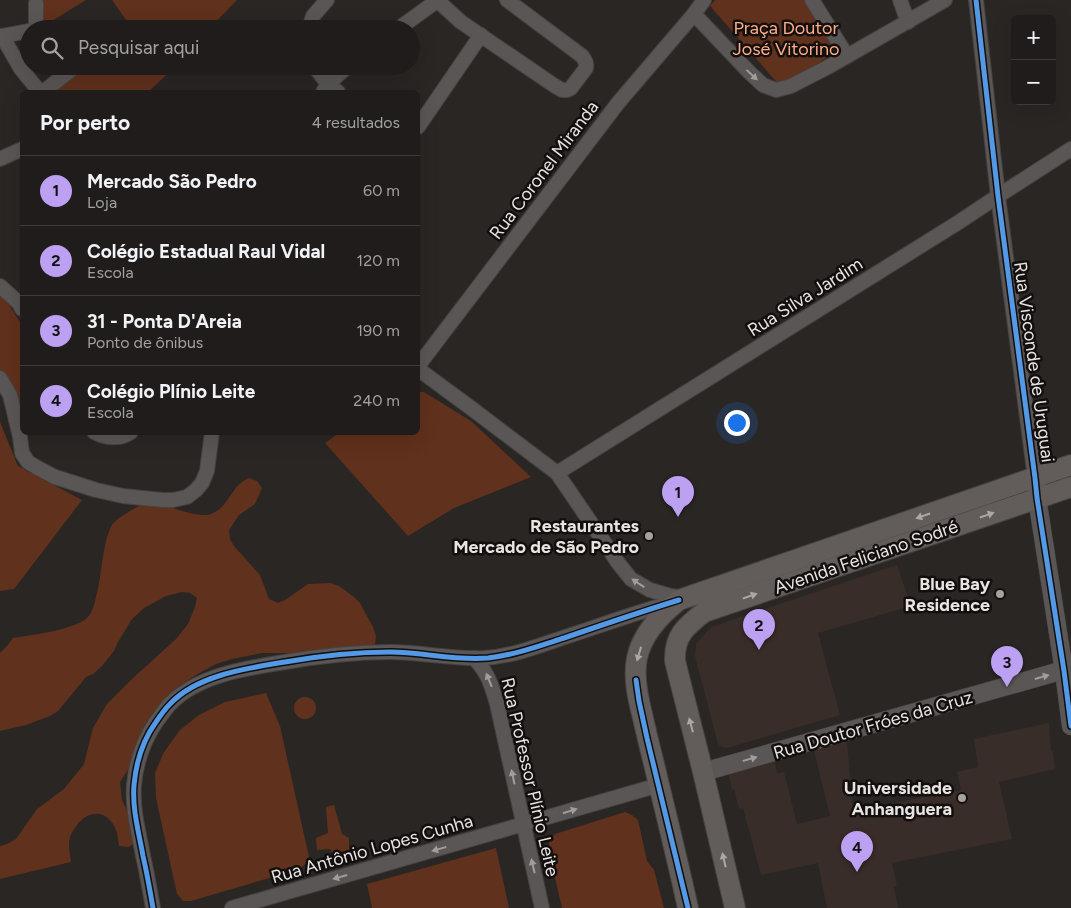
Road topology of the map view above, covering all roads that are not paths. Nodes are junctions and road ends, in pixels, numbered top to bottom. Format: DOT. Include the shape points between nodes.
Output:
graph roads {
  1 [pos="327,0"];
  2 [pos="438,0"];
  3 [pos="507,0"];
  4 [pos="704,0"];
  5 [pos="812,0"];
  6 [pos="900,0"];
  7 [pos="944,0"];
  8 [pos="976,0"];
  9 [pos="36,3"];
  10 [pos="694,14"];
  11 [pos="37,20"];
  12 [pos="312,20"];
  13 [pos="410,20"];
  14 [pos="908,22"];
  15 [pos="20,33"];
  16 [pos="481,35"];
  17 [pos="1,36"];
  18 [pos="847,56"];
  19 [pos="20,67"];
  20 [pos="26,75"];
  21 [pos="64,75"];
  22 [pos="320,75"];
  23 [pos="341,75"];
  24 [pos="39,90"];
  25 [pos="44,90"];
  26 [pos="330,90"];
  27 [pos="420,125"];
  28 [pos="1071,149"];
  29 [pos="20,150"];
  30 [pos="0,159"];
  31 [pos="998,196"];
  32 [pos="0,286"];
  33 [pos="20,305"];
  34 [pos="420,364"];
  35 [pos="420,369"];
  36 [pos="0,378"];
  37 [pos="99,435"];
  38 [pos="128,435"];
  39 [pos="212,435"];
  40 [pos="1071,465"];
  41 [pos="557,473"];
  42 [pos="1035,478"];
  43 [pos="1071,487"];
  44 [pos="1037,498"];
  45 [pos="681,599"];
  46 [pos="474,658"];
  47 [pos="1068,670"];
  48 [pos="1071,726"];
  49 [pos="703,772"];
  50 [pos="659,785"];
  51 [pos="523,825"];
  52 [pos="153,908"];
  53 [pos="232,908"];
  54 [pos="542,908"];
  55 [pos="688,908"];
  56 [pos="735,908"];
  1 -- 12 [label="street"];
  2 -- 13 [label="street"];
  2 -- 16 [label="street" via="461,22"];
  3 -- 16 [label="street" via="582,56 587,64 579,78 567,90 562,90"];
  4 -- 10 [label="street, Rua Coronel Miranda"];
  5 -- 18 [label="street"];
  6 -- 14 [label="street"];
  7 -- 14 [label="street"];
  8 -- 31 [label="street, Rua Visconde de Uruguai"];
  9 -- 11 [label="street"];
  10 -- 18 [label="street, one-way" via="763,85 776,90 800,82"];
  10 -- 34 [label="street, Rua Coronel Miranda" via="618,103"];
  14 -- 18 [label="street"];
  15 -- 17 [label="street"];
  16 -- 27 [label="street"];
  17 -- 19 [label="street"];
  20 -- 24 [label="street"];
  21 -- 25 [label="street"];
  22 -- 26 [label="street"];
  23 -- 26 [label="street"];
  28 -- 31 [label="street, Rua Silva Jardim"];
  29 -- 30 [label="street"];
  31 -- 41 [label="street, Rua Silva Jardim"];
  31 -- 42 [label="street, Rua Visconde de Uruguai"];
  32 -- 33 [label="street"];
  35 -- 41 [label="street"];
  36 -- 39 [label="street" via="10,395 22,453 28,462 55,477 96,490 162,500 186,497 202,483 207,471"];
  37 -- 38 [label="street" via="115,438"];
  40 -- 42 [label="main road, Avenida Feliciano Sodré"];
  45 -- 41 [label="street, one-way" via="650,590 632,579"];
  42 -- 44 [label="street, Rua Visconde de Uruguai"];
  42 -- 45 [label="main road, Avenida Feliciano Sodré, one-way"];
  43 -- 44 [label="main road, Avenida Feliciano Sodré"];
  44 -- 47 [label="street, Rua Visconde de Uruguai"];
  49 -- 44 [label="main road, Avenida Feliciano Sodré, one-way" via="675,662 675,647 681,633 704,612"];
  45 -- 46 [label="street" via="520,652"];
  45 -- 50 [label="main road, one-way" via="661,615 649,631 636,659 639,701"];
  51 -- 46 [label="street, Rua Professor Plínio Leite, one-way" via="497,704 489,677"];
  46 -- 52 [label="street" via="385,652 300,660 218,676 178,697 151,729 139,758 135,779 136,821"];
  47 -- 48 [label="street, Rua Visconde de Uruguai"];
  49 -- 47 [label="street, Rua Doutor Fróes da Cruz, one-way"];
  56 -- 49 [label="main road, one-way"];
  51 -- 50 [label="street, Rua Antônio Lopes Cunha, one-way"];
  50 -- 55 [label="main road"];
  51 -- 53 [label="street, Rua Antônio Lopes Cunha, one-way"];
  54 -- 51 [label="street, Rua Professor Plínio Leite, one-way"];
}
